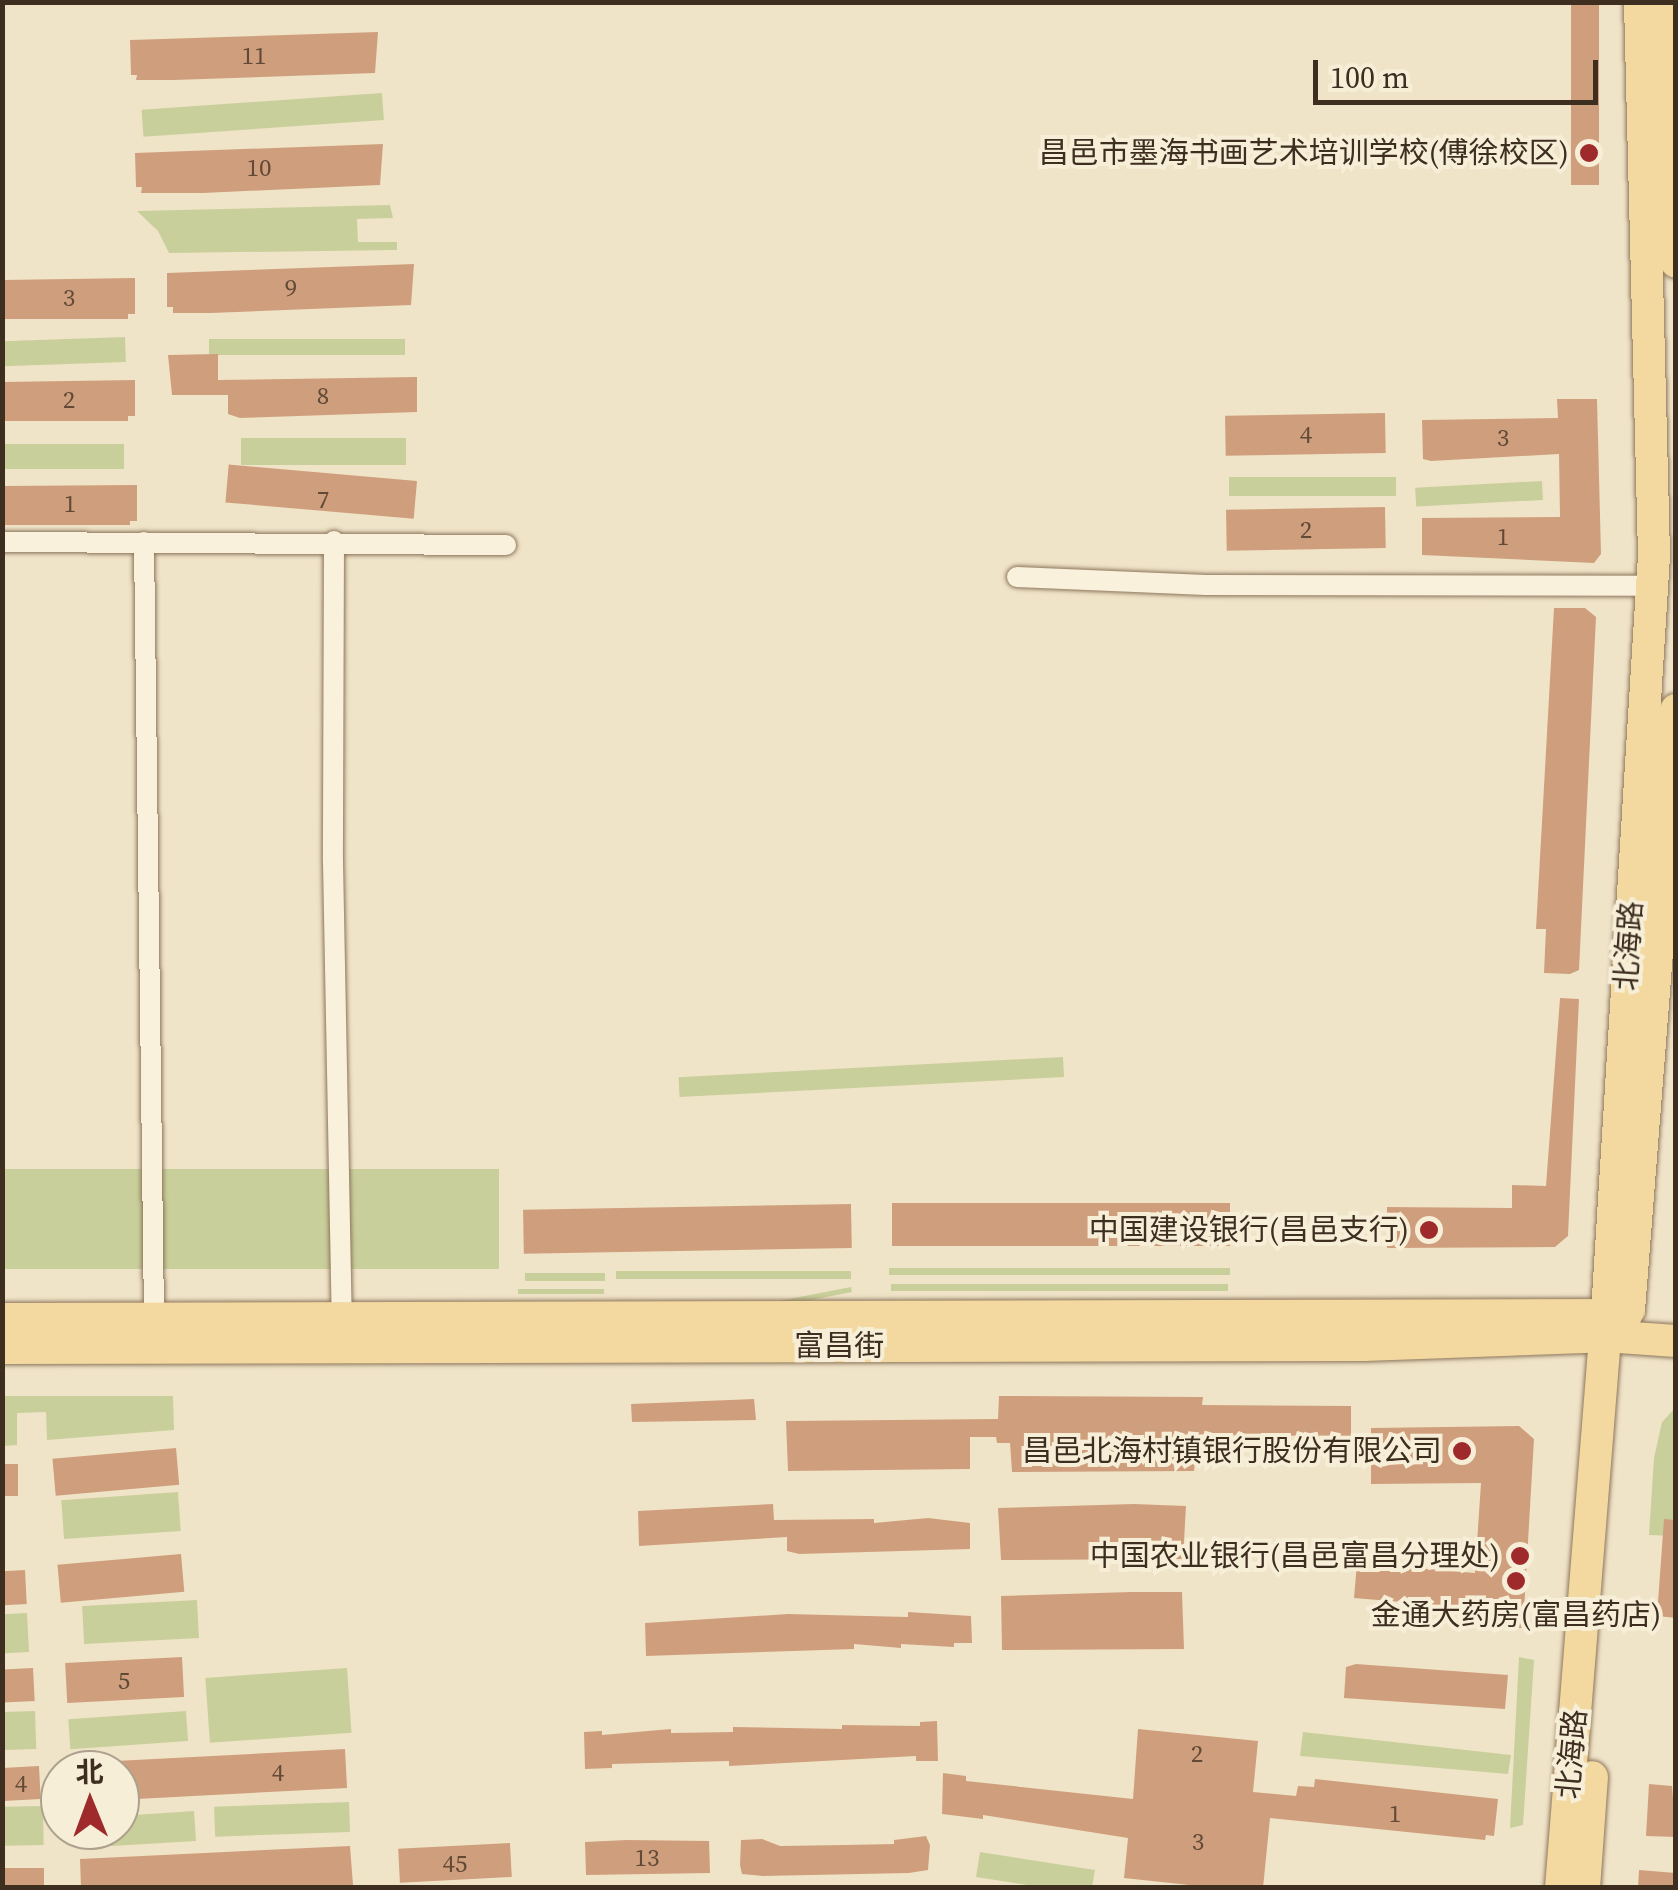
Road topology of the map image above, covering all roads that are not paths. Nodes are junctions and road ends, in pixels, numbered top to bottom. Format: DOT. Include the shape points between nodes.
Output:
graph roads {
  1 [pos="1640,2"];
  2 [pos="1668,2"];
  3 [pos="1676,262"];
  4 [pos="2,542"];
  5 [pos="144,542"];
  6 [pos="334,542"];
  7 [pos="506,545"];
  8 [pos="1017,578"];
  9 [pos="1652,586"];
  10 [pos="1676,710"];
  11 [pos="154,1318"];
  12 [pos="342,1318"];
  13 [pos="2,1319"];
  14 [pos="1676,1319"];
  15 [pos="1617,1325"];
  16 [pos="1676,1341"];
  17 [pos="2,1348"];
  18 [pos="1561,1888"];
  19 [pos="1584,1888"];
  1 -- 9 [label="main road, 北海路"];
  2 -- 3 [label="main road"];
  4 -- 5 [label="street"];
  5 -- 6 [label="street"];
  5 -- 11 [label="street"];
  6 -- 7 [label="street"];
  6 -- 12 [label="street"];
  8 -- 9 [label="street"];
  9 -- 15 [label="main road, 北海路"];
  10 -- 15 [label="main road, 北海路"];
  11 -- 12 [label="main road, 富昌街"];
  11 -- 13 [label="main road, 富昌街"];
  12 -- 15 [label="main road, 富昌街"];
  14 -- 15 [label="main road, 富昌街"];
  15 -- 16 [label="main road, 富昌街"];
  15 -- 17 [label="main road, 富昌街" via="1364,1344"];
  15 -- 18 [label="main road, 北海路"];
  15 -- 19 [label="main road, 北海路"];
}
